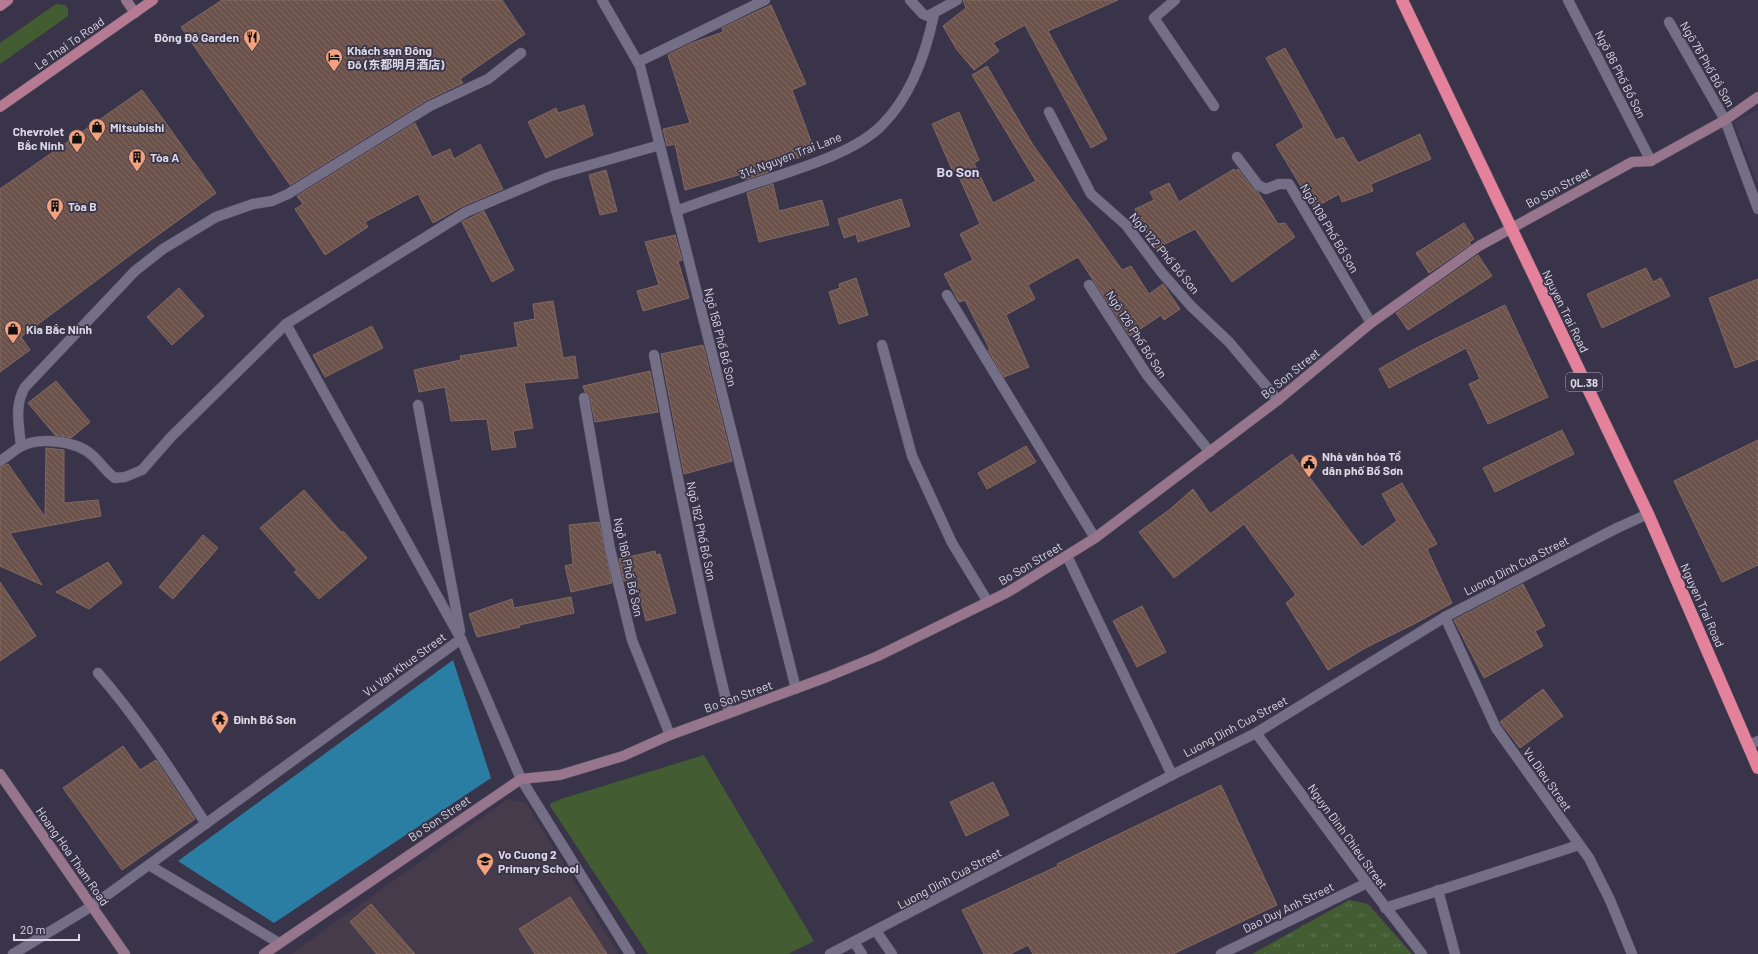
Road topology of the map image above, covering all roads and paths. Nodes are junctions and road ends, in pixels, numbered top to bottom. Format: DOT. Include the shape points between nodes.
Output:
graph roads {
  1 [pos="8,0"];
  2 [pos="126,0"];
  3 [pos="153,0"];
  4 [pos="602,0"];
  5 [pos="765,0"];
  6 [pos="910,0"];
  7 [pos="957,0"];
  8 [pos="1175,0"];
  9 [pos="1402,0"];
  10 [pos="1568,0"];
  11 [pos="0,6"];
  12 [pos="135,13"];
  13 [pos="934,14"];
  14 [pos="1669,22"];
  15 [pos="521,52"];
  16 [pos="638,62"];
  17 [pos="1758,97"];
  18 [pos="1214,106"];
  19 [pos="0,107"];
  20 [pos="1049,112"];
  21 [pos="1725,120"];
  22 [pos="660,145"];
  23 [pos="1237,157"];
  24 [pos="1651,161"];
  25 [pos="1758,209"];
  26 [pos="676,211"];
  27 [pos="1510,228"];
  28 [pos="1089,285"];
  29 [pos="947,295"];
  30 [pos="1371,323"];
  31 [pos="286,324"];
  32 [pos="882,344"];
  33 [pos="654,355"];
  34 [pos="584,398"];
  35 [pos="1278,400"];
  36 [pos="418,405"];
  37 [pos="21,446"];
  38 [pos="1210,452"];
  39 [pos="0,461"];
  40 [pos="1648,514"];
  41 [pos="1095,538"];
  42 [pos="1067,556"];
  43 [pos="988,602"];
  44 [pos="1445,617"];
  45 [pos="461,639"];
  46 [pos="98,673"];
  47 [pos="796,689"];
  48 [pos="730,712"];
  49 [pos="1256,733"];
  50 [pos="670,735"];
  51 [pos="1753,743"];
  52 [pos="1758,768"];
  53 [pos="0,774"];
  54 [pos="1172,775"];
  55 [pos="521,779"];
  56 [pos="206,824"];
  57 [pos="1579,845"];
  58 [pos="149,865"];
  59 [pos="1367,884"];
  60 [pos="1438,890"];
  61 [pos="92,906"];
  62 [pos="1385,908"];
  63 [pos="876,931"];
  64 [pos="279,942"];
  65 [pos="854,942"];
  66 [pos="13,954"];
  67 [pos="124,954"];
  68 [pos="264,954"];
  69 [pos="630,954"];
  70 [pos="830,954"];
  71 [pos="862,954"];
  72 [pos="892,954"];
  73 [pos="1221,954"];
  74 [pos="1422,954"];
  75 [pos="1455,954"];
  76 [pos="1632,954"];
  1 -- 11 [label="main road"];
  2 -- 12 [label="street"];
  3 -- 12 [label="main road, Le Thai To Road"];
  4 -- 16 [label="street, Ngõ 158 Phố Bồ Sơn"];
  5 -- 16 [label="street"];
  6 -- 13 [label="street" via="923,14"];
  7 -- 13 [label="street"];
  8 -- 18 [label="street" via="1154,18"];
  9 -- 27 [label="highway, Nguyen Trai Road / QL.38"];
  10 -- 24 [label="street, Ngõ 86 Phố Bồ Sơn"];
  12 -- 19 [label="main road, Le Thai To Road"];
  13 -- 26 [label="street, 314 Nguyen Trai Lane" via="926,47 911,83 881,126 857,143 828,157"];
  14 -- 21 [label="street, Ngõ 76 Phố Bồ Sơn"];
  15 -- 37 [label="street" via="488,79 430,106 288,194 216,217 164,249 135,271 25,387 18,406"];
  16 -- 22 [label="street, Ngõ 158 Phố Bồ Sơn"];
  17 -- 21 [label="street, Bo Son Street"];
  20 -- 35 [label="street, Ngõ 122 Phố Bồ Sơn" via="1091,194 1126,225 1162,273 1191,306 1229,342"];
  21 -- 24 [label="street, Bo Son Street"];
  21 -- 25 [label="street, Ngõ 76 Phố Bồ Sơn"];
  22 -- 26 [label="street, Ngõ 158 Phố Bồ Sơn"];
  22 -- 31 [label="street" via="551,176 466,212"];
  23 -- 30 [label="street, Ngõ 108 Phố Bồ Sơn" via="1258,185 1266,189 1279,184 1289,184"];
  24 -- 27 [label="street, Bo Son Street" via="1632,162"];
  26 -- 47 [label="street, Ngõ 158 Phố Bồ Sơn"];
  27 -- 30 [label="street, Bo Son Street" via="1480,246"];
  27 -- 40 [label="highway, Nguyen Trai Road / QL.38"];
  28 -- 38 [label="street, Ngõ 126 Phố Bồ Sơn" via="1146,376"];
  29 -- 41 [label="street"];
  30 -- 35 [label="street, Bo Son Street"];
  31 -- 37 [label="street" via="171,437 142,470 132,475 115,478 93,455 74,445 52,442"];
  31 -- 45 [label="street"];
  32 -- 43 [label="street" via="912,456 952,543"];
  33 -- 48 [label="street, Ngõ 162 Phố Bồ Sơn" via="709,630"];
  34 -- 50 [label="street, Ngõ 166 Phố Bồ Sơn" via="610,549 632,640"];
  35 -- 38 [label="street, Bo Son Street"];
  36 -- 45 [label="street"];
  37 -- 39 [label="street"];
  38 -- 41 [label="street, Bo Son Street"];
  40 -- 44 [label="street, Luong Dinh Cua Street"];
  40 -- 51 [label="highway, Nguyen Trai Road / QL.38"];
  41 -- 42 [label="street, Bo Son Street"];
  42 -- 43 [label="street, Bo Son Street"];
  42 -- 54 [label="street"];
  43 -- 47 [label="street, Bo Son Street" via="878,656"];
  44 -- 49 [label="street, Luong Dinh Cua Street"];
  44 -- 57 [label="street, Vu Dieu Street" via="1496,728"];
  45 -- 55 [label="street, Vu Van Khue Street"];
  45 -- 56 [label="street, Vu Van Khue Street"];
  46 -- 56 [label="street" via="145,732"];
  47 -- 48 [label="street, Bo Son Street"];
  48 -- 50 [label="street, Bo Son Street"];
  49 -- 54 [label="street, Luong Dinh Cua Street"];
  49 -- 59 [label="street, Nguyn Dinh Chieu Street"];
  50 -- 55 [label="street, Bo Son Street" via="623,756 560,776"];
  51 -- 52 [label="highway, Nguyen Trai Road / QL.38"];
  53 -- 61 [label="street, Hoang Hoa Tham Road"];
  54 -- 63 [label="street, Luong Dinh Cua Street"];
  55 -- 64 [label="street, Bo Son Street"];
  55 -- 69 [label="street, Vu Van Khue Street"];
  56 -- 58 [label="street, Vu Van Khue Street"];
  57 -- 60 [label="street"];
  57 -- 76 [label="street, Vu Dieu Street" via="1589,858 1610,900"];
  58 -- 61 [label="street, Vu Van Khue Street"];
  58 -- 64 [label="street"];
  59 -- 62 [label="street, Nguyn Dinh Chieu Street"];
  59 -- 73 [label="street, Dao Duy Anh Street"];
  60 -- 62 [label="street"];
  60 -- 75 [label="street"];
  61 -- 66 [label="street, Vu Van Khue Street"];
  61 -- 67 [label="street, Hoang Hoa Tham Road"];
  62 -- 74 [label="street, Nguyn Dinh Chieu Street"];
  63 -- 65 [label="street, Luong Dinh Cua Street"];
  63 -- 72 [label="street"];
  64 -- 68 [label="street, Bo Son Street"];
  65 -- 70 [label="street, Luong Dinh Cua Street"];
  65 -- 71 [label="street"];
}
